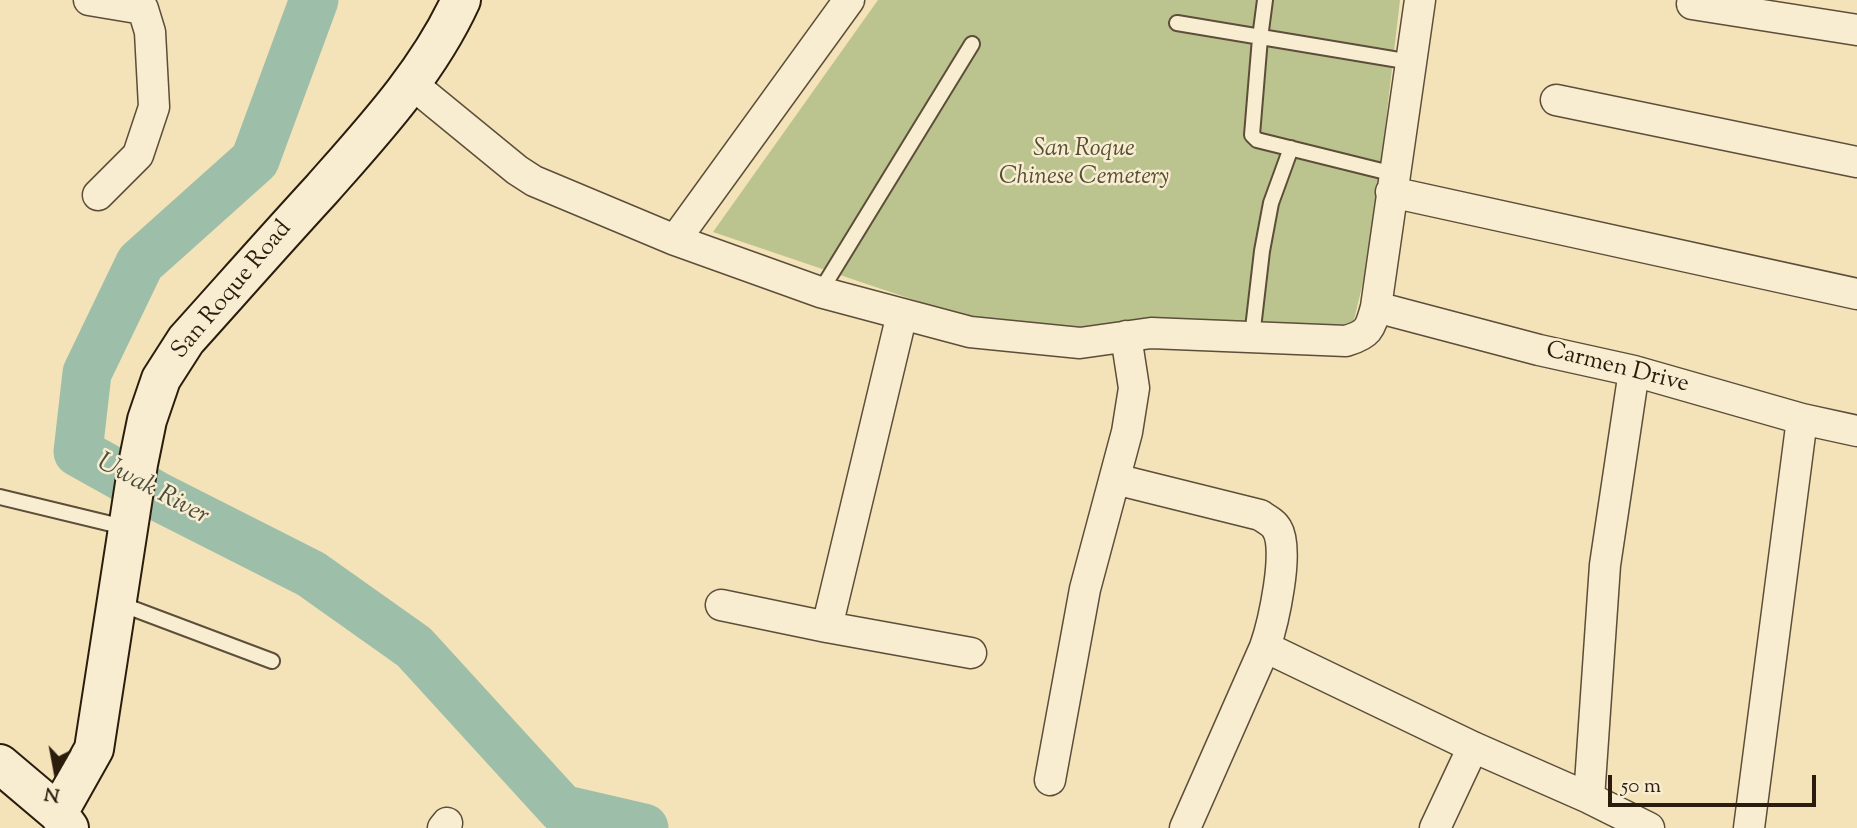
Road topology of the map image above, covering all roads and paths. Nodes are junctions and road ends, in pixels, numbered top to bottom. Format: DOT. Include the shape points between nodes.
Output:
graph roads {
  1 [pos="89,0"];
  2 [pos="461,0"];
  3 [pos="849,0"];
  4 [pos="1265,0"];
  5 [pos="1420,0"];
  6 [pos="1692,4"];
  7 [pos="1177,23"];
  8 [pos="1857,30"];
  9 [pos="1260,38"];
  10 [pos="972,44"];
  11 [pos="1411,62"];
  12 [pos="412,84"];
  13 [pos="1556,100"];
  14 [pos="1291,148"];
  15 [pos="1857,162"];
  16 [pos="1393,183"];
  17 [pos="97,195"];
  18 [pos="676,240"];
  19 [pos="820,292"];
  20 [pos="1857,294"];
  21 [pos="1377,307"];
  22 [pos="902,314"];
  23 [pos="1126,336"];
  24 [pos="1252,337"];
  25 [pos="1634,371"];
  26 [pos="1802,419"];
  27 [pos="1857,431"];
  28 [pos="1115,479"];
  29 [pos="0,497"];
  30 [pos="130,520"];
  31 [pos="117,602"];
  32 [pos="721,605"];
  33 [pos="827,627"];
  34 [pos="1265,647"];
  35 [pos="971,653"];
  36 [pos="272,661"];
  37 [pos="1473,747"];
  38 [pos="0,764"];
  39 [pos="1050,780"];
  40 [pos="1589,798"];
  41 [pos="64,821"];
  42 [pos="1185,828"];
  43 [pos="1435,828"];
  44 [pos="1649,828"];
  45 [pos="1749,828"];
  1 -- 17 [label="street" via="143,9 150,32 154,107 138,155"];
  2 -- 12 [label="main road, San Roque Road"];
  3 -- 18 [label="street"];
  4 -- 9 [label="lane"];
  5 -- 11 [label="street"];
  6 -- 8 [label="street"];
  7 -- 9 [label="lane"];
  9 -- 11 [label="lane"];
  9 -- 14 [label="lane" via="1252,135"];
  10 -- 19 [label="lane"];
  11 -- 16 [label="street"];
  12 -- 18 [label="street" via="534,181"];
  12 -- 30 [label="main road, San Roque Road" via="186,340 160,379 147,420"];
  13 -- 15 [label="street"];
  14 -- 16 [label="lane"];
  14 -- 24 [label="lane" via="1271,203"];
  16 -- 20 [label="street"];
  16 -- 21 [label="street"];
  18 -- 19 [label="street"];
  19 -- 22 [label="street"];
  21 -- 24 [label="street" via="1365,334 1346,341"];
  21 -- 25 [label="street, Carmen Drive"];
  22 -- 23 [label="street" via="970,332 1029,340 1080,343"];
  22 -- 33 [label="street"];
  23 -- 24 [label="street"];
  23 -- 28 [label="street" via="1134,388"];
  25 -- 26 [label="street, Carmen Drive"];
  25 -- 40 [label="street" via="1605,565"];
  26 -- 27 [label="street, Carmen Drive"];
  26 -- 45 [label="street"];
  28 -- 34 [label="street" via="1260,515 1276,527 1282,541 1278,593"];
  28 -- 39 [label="street" via="1085,589"];
  29 -- 30 [label="lane"];
  30 -- 31 [label="main road, San Roque Road"];
  31 -- 36 [label="lane"];
  31 -- 41 [label="main road, San Roque Road" via="94,749"];
  32 -- 33 [label="street"];
  33 -- 35 [label="street"];
  34 -- 37 [label="street"];
  34 -- 42 [label="street"];
  37 -- 40 [label="street"];
  37 -- 43 [label="street"];
  38 -- 41 [label="main road"];
  40 -- 44 [label="street"];
}
